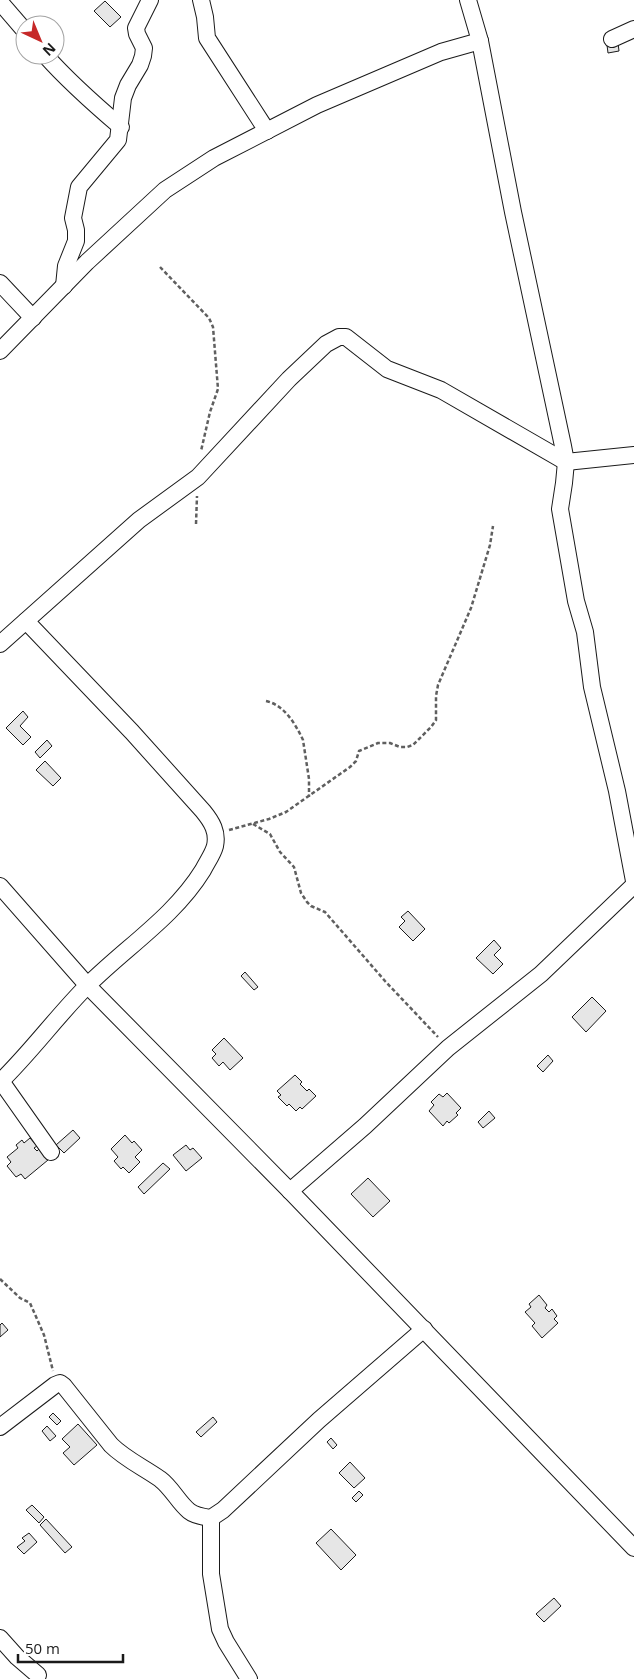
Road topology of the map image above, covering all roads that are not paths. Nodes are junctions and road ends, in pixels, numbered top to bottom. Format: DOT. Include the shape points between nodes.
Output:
graph roads {
  1 [pos="150,0"];
  2 [pos="201,0"];
  3 [pos="468,0"];
  4 [pos="0,2"];
  5 [pos="15,19"];
  6 [pos="634,29"];
  7 [pos="612,39"];
  8 [pos="480,41"];
  9 [pos="54,65"];
  10 [pos="121,127"];
  11 [pos="267,131"];
  12 [pos="0,283"];
  13 [pos="64,286"];
  14 [pos="34,318"];
  15 [pos="0,352"];
  16 [pos="634,455"];
  17 [pos="566,462"];
  18 [pos="26,621"];
  19 [pos="0,644"];
  20 [pos="634,881"];
  21 [pos="634,885"];
  22 [pos="0,886"];
  23 [pos="88,986"];
  24 [pos="1,1081"];
  25 [pos="51,1152"];
  26 [pos="290,1190"];
  27 [pos="424,1329"];
  28 [pos="0,1427"];
  29 [pos="211,1518"];
  30 [pos="634,1548"];
  31 [pos="0,1638"];
  32 [pos="38,1675"];
  33 [pos="249,1679"];
  1 -- 10 [label="street" via="136,28 144,48 143,56 123,98"];
  2 -- 11 [label="street" via="208,38"];
  3 -- 8 [label="street"];
  4 -- 5 [label="street"];
  6 -- 7 [label="street"];
  8 -- 11 [label="street" via="410,64"];
  8 -- 17 [label="street"];
  9 -- 10 [label="street"];
  10 -- 13 [label="street" via="117,144 79,187 73,218 76,241 66,266"];
  11 -- 13 [label="street" via="214,158 165,190"];
  12 -- 14 [label="street"];
  13 -- 14 [label="street"];
  14 -- 15 [label="street"];
  16 -- 17 [label="street"];
  17 -- 18 [label="street" via="442,390 387,369 343,336 326,344 289,379 198,476 139,520"];
  17 -- 20 [label="street" via="560,509 576,601 585,632 592,687"];
  18 -- 19 [label="street"];
  18 -- 23 [label="street" via="203,811 212,822 215,833 210,858 185,894"];
  21 -- 26 [label="street" via="541,974 448,1048 365,1126"];
  22 -- 23 [label="street"];
  23 -- 24 [label="street"];
  23 -- 26 [label="street"];
  24 -- 25 [label="street"];
  26 -- 27 [label="street"];
  27 -- 29 [label="street"];
  27 -- 30 [label="street"];
  28 -- 29 [label="street" via="58,1383 64,1386 118,1452 160,1479 189,1511"];
  29 -- 33 [label="street" via="212,1574 220,1629"];
  31 -- 32 [label="street"];
}
